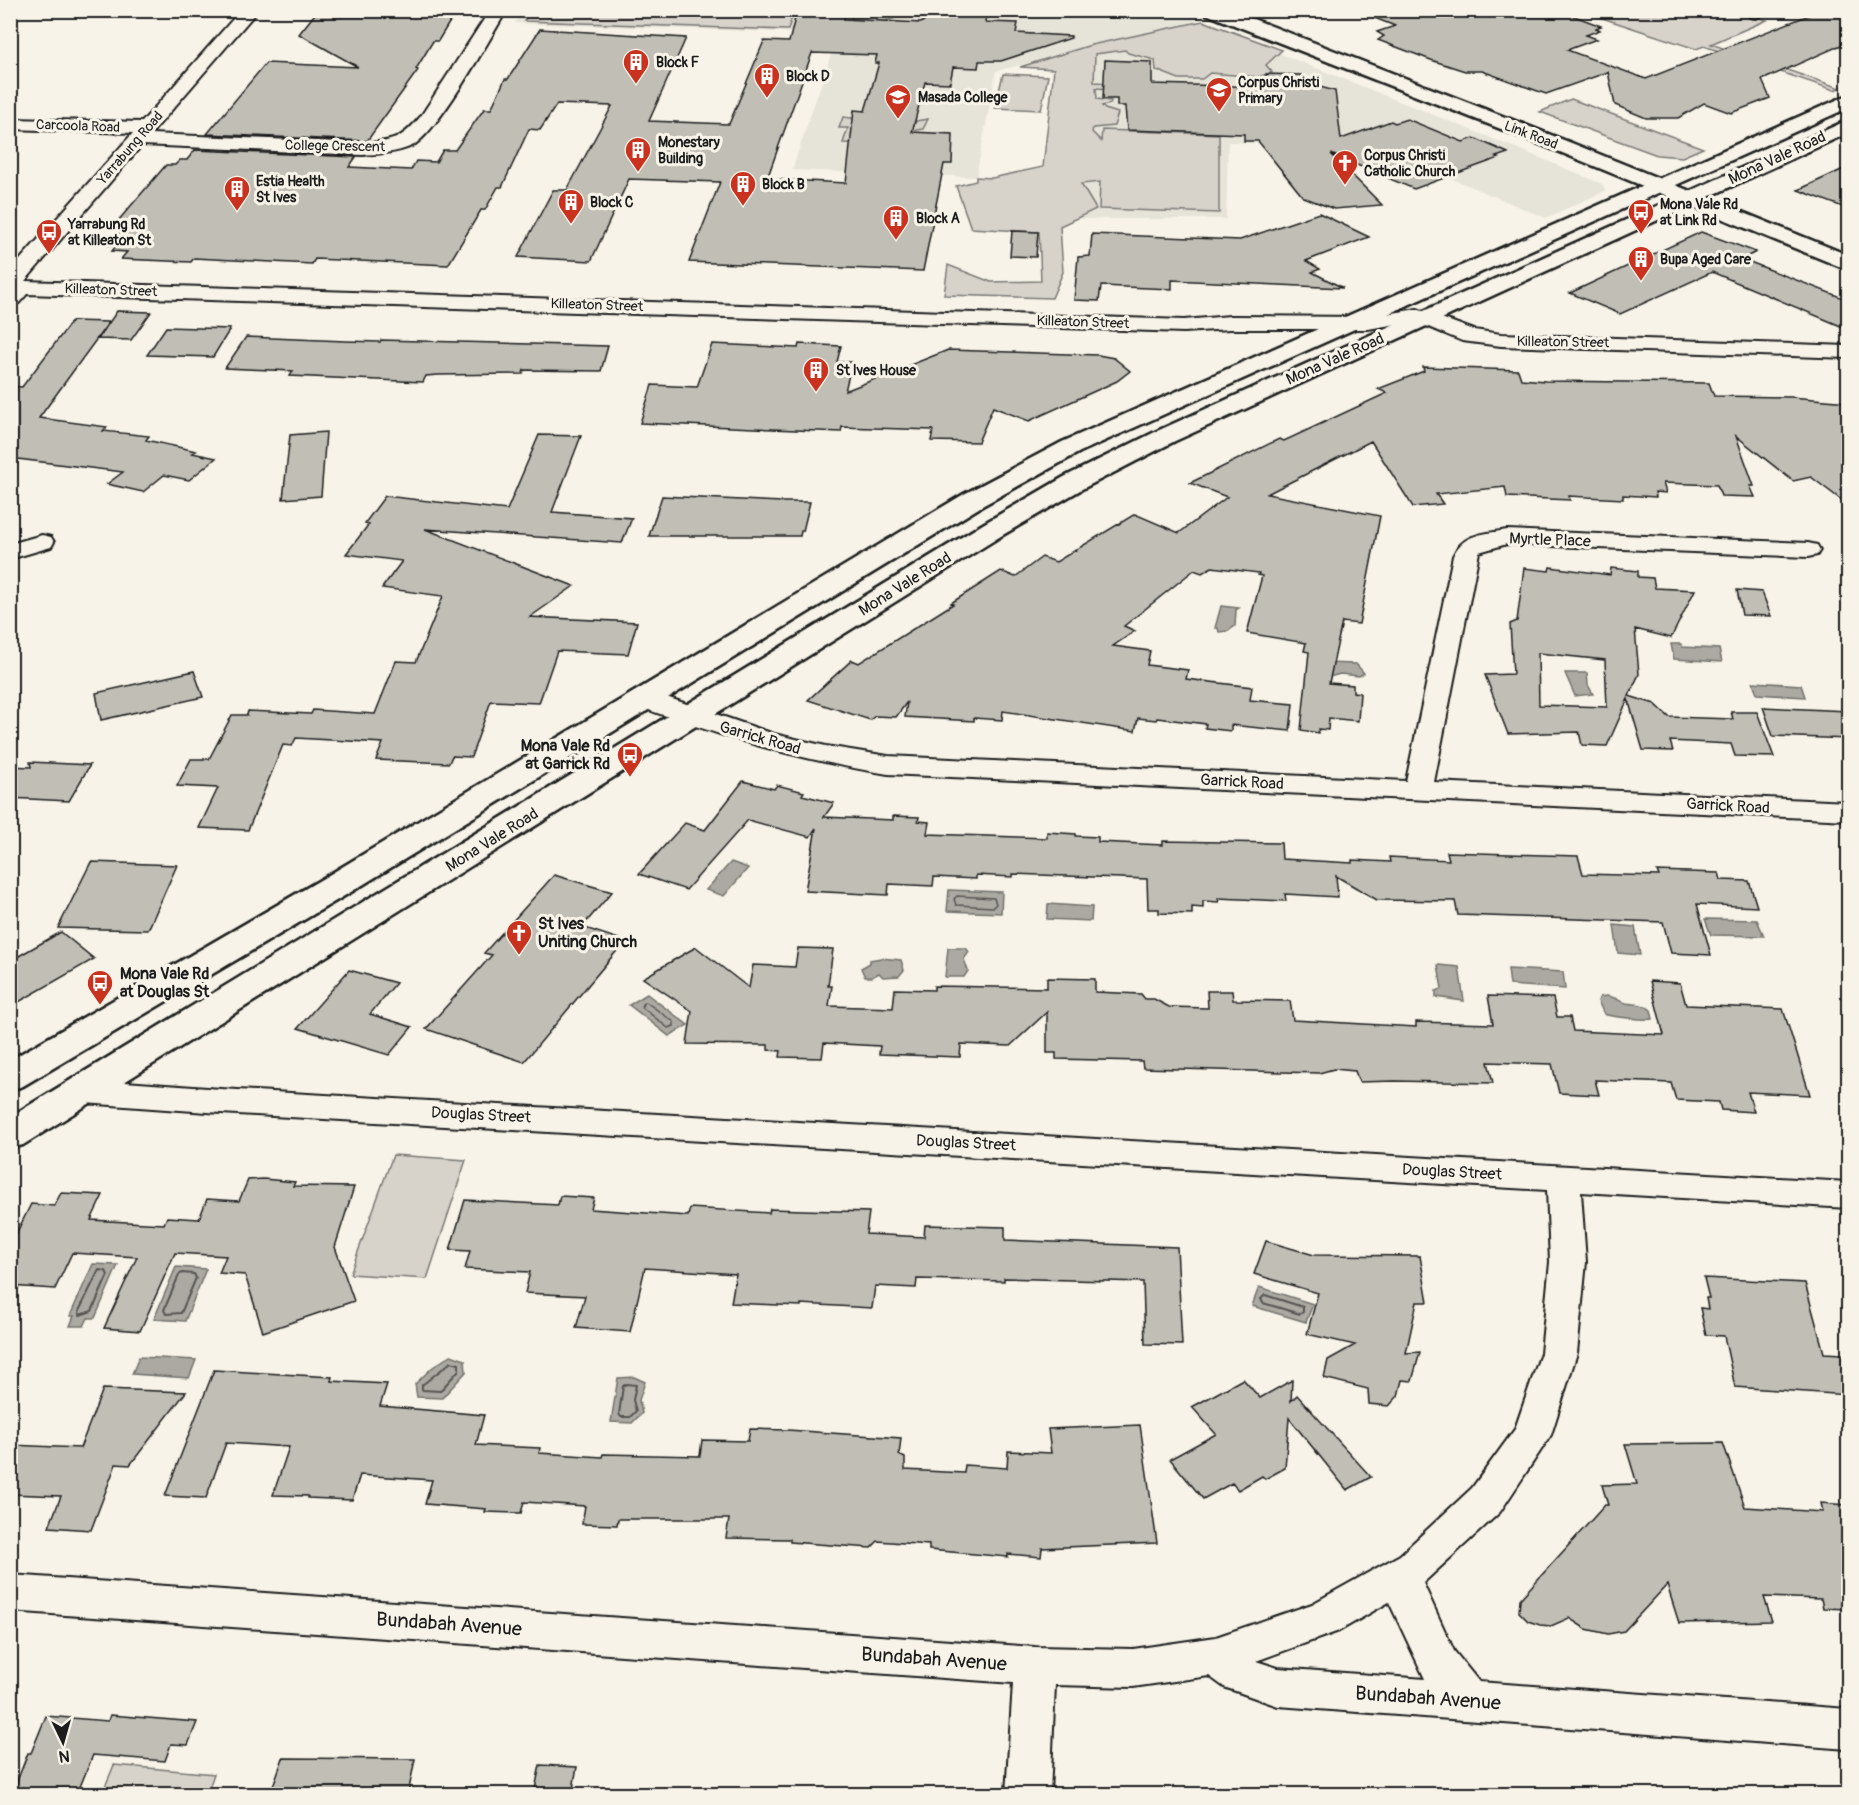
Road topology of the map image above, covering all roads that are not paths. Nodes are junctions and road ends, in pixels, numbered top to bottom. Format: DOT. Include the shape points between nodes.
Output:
graph roads {
  1 [pos="250,10"];
  2 [pos="499,10"];
  3 [pos="1212,10"];
  4 [pos="1237,10"];
  5 [pos="1848,101"];
  6 [pos="10,124"];
  7 [pos="1848,126"];
  8 [pos="142,134"];
  9 [pos="1668,181"];
  10 [pos="1699,194"];
  11 [pos="1848,242"];
  12 [pos="1848,263"];
  13 [pos="12,292"];
  14 [pos="1426,318"];
  15 [pos="1349,324"];
  16 [pos="1184,326"];
  17 [pos="1298,346"];
  18 [pos="1846,351"];
  19 [pos="42,542"];
  20 [pos="1808,550"];
  21 [pos="10,552"];
  22 [pos="646,698"];
  23 [pos="691,717"];
  24 [pos="1418,790"];
  25 [pos="1848,812"];
  26 [pos="10,1077"];
  27 [pos="84,1091"];
  28 [pos="10,1135"];
  29 [pos="1563,1178"];
  30 [pos="1848,1195"];
  31 [pos="1400,1576"];
  32 [pos="10,1593"];
  33 [pos="1216,1656"];
  34 [pos="1035,1666"];
  35 [pos="1468,1701"];
  36 [pos="1848,1729"];
  37 [pos="1028,1794"];
  1 -- 8 [label="street, Yarrabung Road"];
  2 -- 8 [label="street, College Crescent" via="427,120 410,140 391,147 362,149"];
  3 -- 9 [label="main road, Link Road"];
  4 -- 9 [label="main road, Link Road"];
  5 -- 9 [label="main road, Mona Vale Road"];
  6 -- 8 [label="street, Carcoola Road"];
  7 -- 10 [label="main road, Mona Vale Road"];
  8 -- 13 [label="street, Yarrabung Road" via="14,280"];
  9 -- 10 [label="main road, Link Road"];
  9 -- 15 [label="main road, Mona Vale Road"];
  10 -- 11 [label="main road, Link Road"];
  10 -- 12 [label="main road, Link Road"];
  10 -- 14 [label="main road, Mona Vale Road"];
  13 -- 16 [label="street, Killeaton Street"];
  14 -- 15 [label="street, Killeaton Street" via="1410,314 1382,323"];
  14 -- 18 [label="street, Killeaton Street" via="1470,336 1501,340"];
  14 -- 23 [label="main road, Mona Vale Road" via="1166,436 1074,483"];
  15 -- 16 [label="street, Killeaton Street" via="1216,322"];
  15 -- 17 [label="main road, Mona Vale Road"];
  16 -- 17 [label="street, Killeaton Street" via="1212,335 1261,338"];
  17 -- 22 [label="main road, Mona Vale Road" via="1071,447 993,489"];
  19 -- 21 [label="street"];
  20 -- 24 [label="street, Myrtle Place" via="1507,537 1469,547"];
  22 -- 23 [label="street, Garrick Road"];
  22 -- 26 [label="main road, Mona Vale Road"];
  23 -- 24 [label="street, Garrick Road" via="833,758 888,765"];
  23 -- 27 [label="main road, Mona Vale Road"];
  24 -- 25 [label="street, Garrick Road"];
  27 -- 28 [label="main road, Mona Vale Road"];
  27 -- 29 [label="street, Douglas Street"];
  29 -- 30 [label="street, Douglas Street"];
  29 -- 31 [label="street" via="1568,1262 1559,1353 1532,1435 1486,1500 1414,1568"];
  31 -- 33 [label="street" via="1325,1618"];
  31 -- 35 [label="street" via="1439,1664"];
  32 -- 34 [label="street, Bundabah Avenue"];
  33 -- 34 [label="street, Bundabah Avenue" via="1133,1668"];
  33 -- 35 [label="street, Bundabah Avenue" via="1239,1674 1278,1688"];
  34 -- 37 [label="street"];
  35 -- 36 [label="street, Bundabah Avenue"];
}
